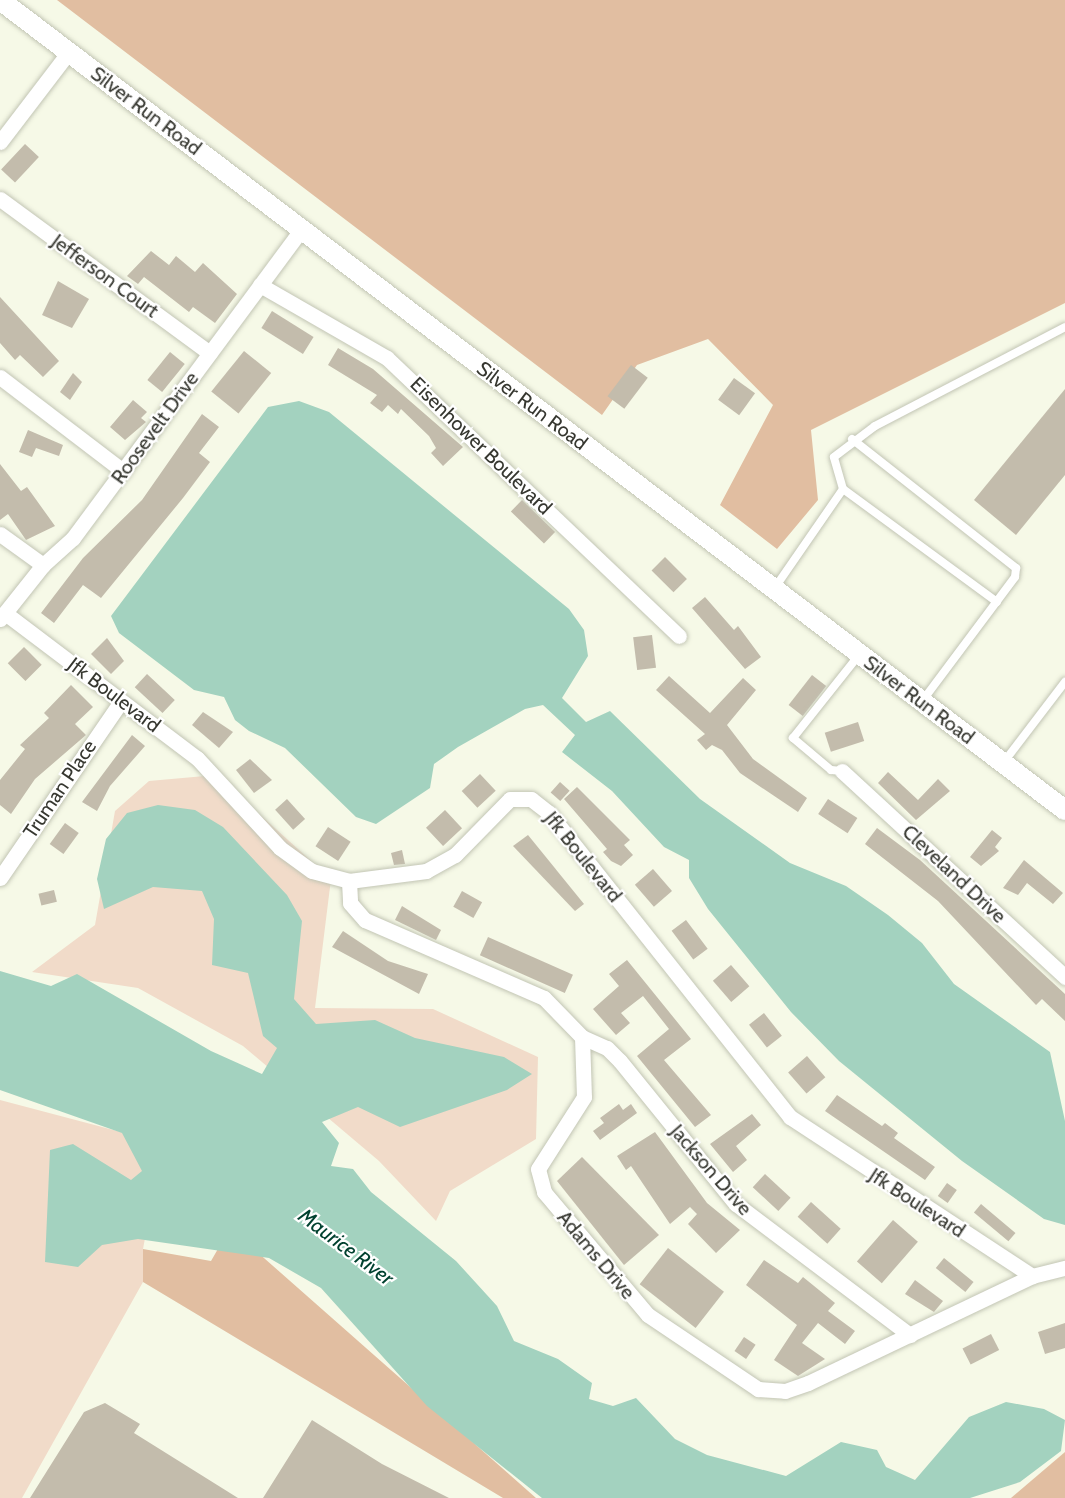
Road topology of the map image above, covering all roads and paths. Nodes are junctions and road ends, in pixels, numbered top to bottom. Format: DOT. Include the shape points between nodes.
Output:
graph roads {
  1 [pos="0,0"];
  2 [pos="68,52"];
  3 [pos="0,142"];
  4 [pos="0,200"];
  5 [pos="301,230"];
  6 [pos="260,285"];
  7 [pos="1065,327"];
  8 [pos="210,353"];
  9 [pos="0,377"];
  10 [pos="852,439"];
  11 [pos="123,471"];
  12 [pos="843,489"];
  13 [pos="0,534"];
  14 [pos="43,565"];
  15 [pos="774,588"];
  16 [pos="997,602"];
  17 [pos="3,616"];
  18 [pos="679,636"];
  19 [pos="860,654"];
  20 [pos="1065,682"];
  21 [pos="121,700"];
  22 [pos="922,701"];
  23 [pos="1003,764"];
  24 [pos="842,771"];
  25 [pos="1065,810"];
  26 [pos="0,878"];
  27 [pos="349,881"];
  28 [pos="1065,977"];
  29 [pos="582,1038"];
  30 [pos="1065,1268"];
  31 [pos="1032,1276"];
  32 [pos="910,1335"];
  1 -- 2 [label="main road, Silver Run Road"];
  2 -- 3 [label="street"];
  2 -- 5 [label="main road, Silver Run Road"];
  4 -- 8 [label="street, Jefferson Court"];
  5 -- 6 [label="street, Roosevelt Drive"];
  5 -- 15 [label="main road, Silver Run Road"];
  6 -- 8 [label="street, Roosevelt Drive"];
  6 -- 18 [label="street, Eisenhower Boulevard" via="387,358"];
  7 -- 10 [label="lane"];
  8 -- 11 [label="street, Roosevelt Drive"];
  9 -- 11 [label="street"];
  10 -- 12 [label="lane" via="840,448 833,466"];
  10 -- 16 [label="lane" via="1012,560 1015,577"];
  11 -- 14 [label="street, Roosevelt Drive" via="73,538"];
  12 -- 15 [label="lane"];
  12 -- 16 [label="lane"];
  13 -- 14 [label="street"];
  14 -- 17 [label="street, Roosevelt Drive"];
  15 -- 19 [label="main road, Silver Run Road"];
  16 -- 22 [label="lane"];
  17 -- 21 [label="street, Jfk Boulevard"];
  19 -- 22 [label="main road, Silver Run Road"];
  19 -- 24 [label="lane" via="793,738 831,770"];
  20 -- 23 [label="lane"];
  21 -- 26 [label="street, Truman Place"];
  21 -- 27 [label="street, Jfk Boulevard" via="197,758 280,848 312,872"];
  22 -- 23 [label="main road, Silver Run Road"];
  23 -- 25 [label="main road, Silver Run Road"];
  24 -- 28 [label="street, Cleveland Drive"];
  27 -- 29 [label="street" via="350,903 365,920 544,998"];
  27 -- 31 [label="street, Jfk Boulevard" via="426,871 455,855 510,799 531,798 549,813 790,1117"];
  29 -- 32 [label="street, Jackson Drive" via="608,1048 744,1211"];
  29 -- 32 [label="street, Adams Drive" via="584,1096 538,1169 544,1192 648,1315 758,1389 785,1391"];
  30 -- 31 [label="street, Adams Drive"];
  31 -- 32 [label="street, Adams Drive"];
}
